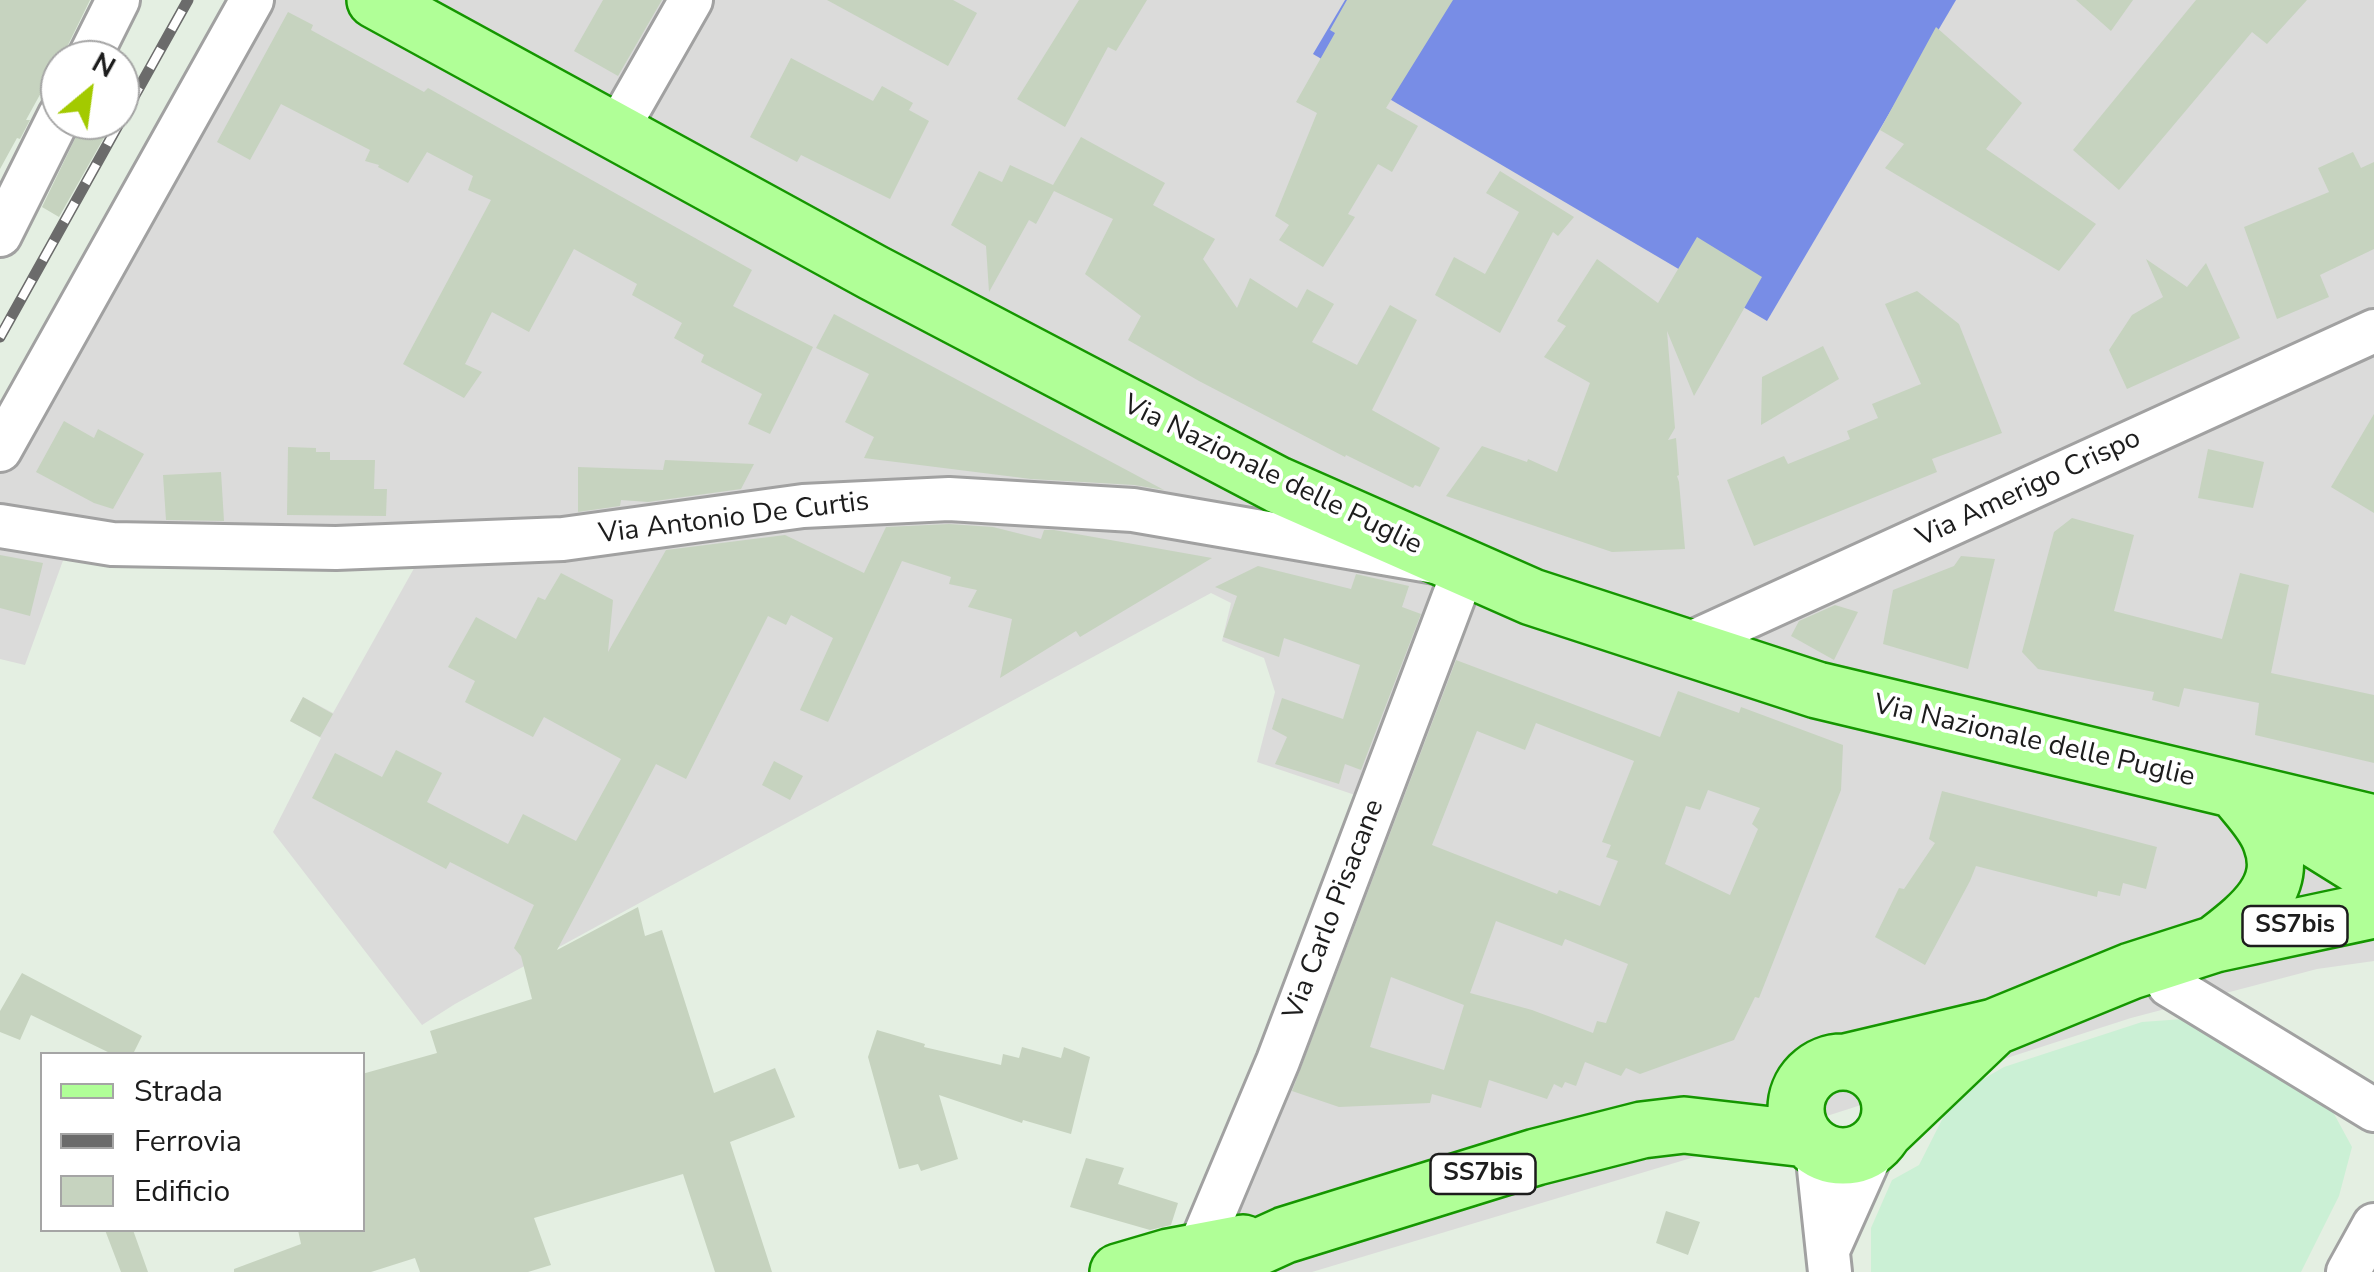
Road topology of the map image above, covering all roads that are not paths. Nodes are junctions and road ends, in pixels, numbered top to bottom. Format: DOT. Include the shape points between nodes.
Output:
graph roads {
  1 [pos="118,0"];
  2 [pos="252,0"];
  3 [pos="375,0"];
  4 [pos="691,0"];
  5 [pos="98,40"];
  6 [pos="615,133"];
  7 [pos="48,140"];
  8 [pos="0,235"];
  9 [pos="2374,331"];
  10 [pos="0,450"];
  11 [pos="0,526"];
  12 [pos="1465,567"];
  13 [pos="1684,646"];
  14 [pos="2235,790"];
  15 [pos="2374,823"];
  16 [pos="2374,876"];
  17 [pos="2374,910"];
  18 [pos="2215,944"];
  19 [pos="2169,985"];
  20 [pos="1994,1027"];
  21 [pos="1831,1066"];
  22 [pos="2374,1110"];
  23 [pos="1684,1125"];
  24 [pos="1881,1137"];
  25 [pos="1812,1144"];
  26 [pos="2374,1225"];
  27 [pos="1201,1262"];
  28 [pos="1828,1263"];
  29 [pos="1118,1272"];
  30 [pos="2348,1272"];
  1 -- 5 [label="street"];
  2 -- 10 [label="street"];
  3 -- 6 [label="main road, Via Nazionale delle Puglie"];
  4 -- 6 [label="street"];
  6 -- 12 [label="main road, Via Nazionale delle Puglie" via="1278,485"];
  7 -- 8 [label="street"];
  9 -- 13 [label="street, Via Amerigo Crispo"];
  11 -- 12 [label="street, Via Antonio De Curtis" via="112,544 336,548 563,539 802,506 949,499 1133,510"];
  12 -- 13 [label="main road, Via Nazionale delle Puglie" via="1532,597"];
  12 -- 27 [label="street, Via Carlo Pisacane"];
  13 -- 14 [label="main road, Via Nazionale delle Puglie" via="1817,690"];
  14 -- 15 [label="main road, Via Nazionale delle Puglie"];
  14 -- 16 [label="main road, Via Nazionale delle Puglie"];
  14 -- 18 [label="main road" via="2271,841 2276,869 2268,895 2250,918"];
  17 -- 18 [label="main road, SS7bis"];
  18 -- 20 [label="main road, SS7bis"];
  19 -- 22 [label="street"];
  20 -- 21 [label="main road, SS7bis"];
  20 -- 24 [label="main road, SS7bis"];
  21 -- 23 [label="main road, SS7bis"];
  21 -- 24 [label="main road" via="1862,1066 1884,1086 1890,1116"];
  21 -- 25 [label="main road" via="1806,1079 1798,1094 1798,1125"];
  23 -- 25 [label="main road, SS7bis"];
  23 -- 27 [label="main road, SS7bis" via="1590,1142"];
  24 -- 25 [label="main road, SS7bis" via="1848,1156 1832,1156"];
  24 -- 28 [label="street"];
  25 -- 28 [label="street"];
  26 -- 30 [label="street"];
  27 -- 29 [label="main road, SS7bis" via="1169,1256"];
}
